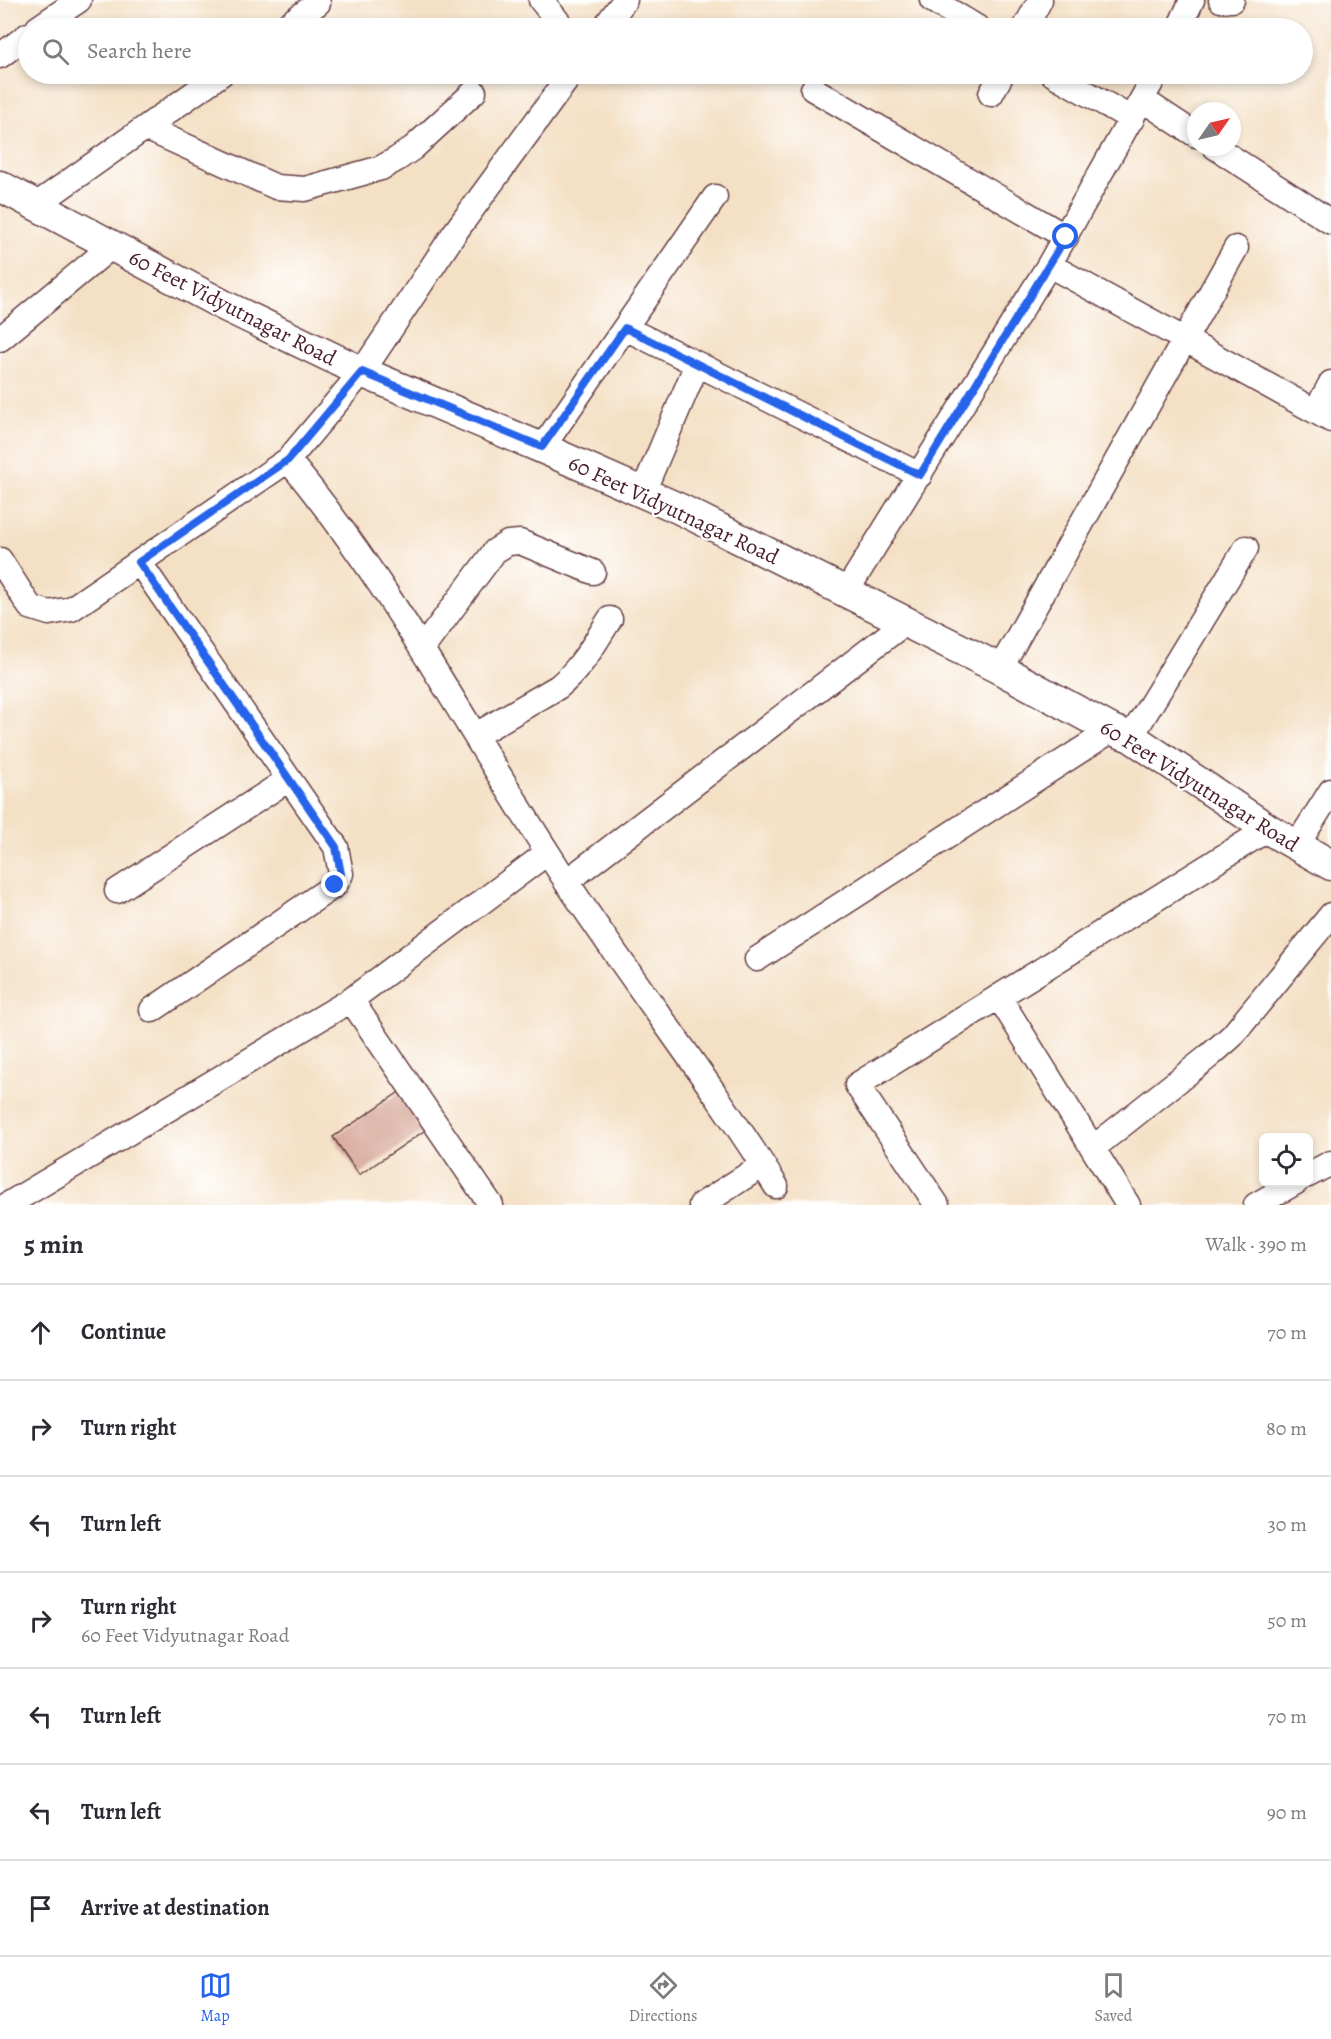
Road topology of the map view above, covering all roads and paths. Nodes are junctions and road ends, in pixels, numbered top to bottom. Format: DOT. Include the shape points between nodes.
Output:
graph roads {
  1 [pos="79,0"];
  2 [pos="541,0"];
  3 [pos="625,0"];
  4 [pos="932,0"];
  5 [pos="1040,0"];
  6 [pos="1192,0"];
  7 [pos="1221,0"];
  8 [pos="1232,0"];
  9 [pos="318,3"];
  10 [pos="53,18"];
  11 [pos="297,18"];
  12 [pos="555,18"];
  13 [pos="612,18"];
  14 [pos="962,18"];
  15 [pos="1030,18"];
  16 [pos="1184,18"];
  17 [pos="18,42"];
  18 [pos="0,56"];
  19 [pos="207,84"];
  20 [pos="564,84"];
  21 [pos="1076,84"];
  22 [pos="1151,84"];
  23 [pos="813,89"];
  24 [pos="474,92"];
  25 [pos="1137,110"];
  26 [pos="146,128"];
  27 [pos="1187,131"];
  28 [pos="1229,156"];
  29 [pos="0,186"];
  30 [pos="715,197"];
  31 [pos="36,205"];
  32 [pos="1331,222"];
  33 [pos="1066,237"];
  34 [pos="112,246"];
  35 [pos="1236,248"];
  36 [pos="1049,265"];
  37 [pos="625,328"];
  38 [pos="0,339"];
  39 [pos="1185,340"];
  40 [pos="697,364"];
  41 [pos="362,372"];
  42 [pos="1331,383"];
  43 [pos="1324,415"];
  44 [pos="542,447"];
  45 [pos="288,460"];
  46 [pos="920,475"];
  47 [pos="643,492"];
  48 [pos="1246,548"];
  49 [pos="0,560"];
  50 [pos="139,562"];
  51 [pos="593,572"];
  52 [pos="846,592"];
  53 [pos="610,619"];
  54 [pos="906,621"];
  55 [pos="422,649"];
  56 [pos="1000,669"];
  57 [pos="1121,734"];
  58 [pos="476,735"];
  59 [pos="289,779"];
  60 [pos="1331,791"];
  61 [pos="1268,829"];
  62 [pos="1297,845"];
  63 [pos="547,853"];
  64 [pos="1331,865"];
  65 [pos="566,882"];
  66 [pos="117,891"];
  67 [pos="1331,915"];
  68 [pos="757,959"];
  69 [pos="999,997"];
  70 [pos="351,1000"];
  71 [pos="152,1010"];
  72 [pos="1093,1148"];
  73 [pos="1331,1162"];
  74 [pos="763,1166"];
  75 [pos="1313,1172"];
  76 [pos="776,1186"];
  77 [pos="1287,1187"];
  78 [pos="7,1205"];
  79 [pos="491,1205"];
  80 [pos="701,1205"];
  81 [pos="937,1205"];
  82 [pos="1128,1205"];
  83 [pos="1256,1205"];
  1 -- 10 [label="street"];
  2 -- 12 [label="street"];
  3 -- 13 [label="street"];
  4 -- 14 [label="street"];
  5 -- 15 [label="street"];
  6 -- 16 [label="street"];
  7 -- 8 [label="street"];
  9 -- 11 [label="street"];
  17 -- 18 [label="street"];
  19 -- 26 [label="street"];
  20 -- 41 [label="street" via="456,231"];
  21 -- 25 [label="street"];
  22 -- 25 [label="street"];
  23 -- 33 [label="street"];
  24 -- 26 [label="street" via="397,159 381,168 305,189 276,187"];
  25 -- 27 [label="street"];
  25 -- 33 [label="street"];
  26 -- 31 [label="street"];
  28 -- 32 [label="street"];
  29 -- 31 [label="street, 60 Feet Vidyutnagar Road"];
  30 -- 37 [label="street"];
  31 -- 34 [label="street, 60 Feet Vidyutnagar Road"];
  33 -- 36 [label="street"];
  34 -- 38 [label="street"];
  34 -- 41 [label="street, 60 Feet Vidyutnagar Road"];
  35 -- 39 [label="street"];
  36 -- 39 [label="street"];
  36 -- 46 [label="street"];
  37 -- 40 [label="street"];
  37 -- 44 [label="street"];
  39 -- 43 [label="street"];
  39 -- 56 [label="street"];
  40 -- 46 [label="street"];
  40 -- 47 [label="street"];
  41 -- 44 [label="street, 60 Feet Vidyutnagar Road"];
  41 -- 45 [label="street"];
  42 -- 43 [label="street"];
  44 -- 47 [label="street, 60 Feet Vidyutnagar Road"];
  45 -- 50 [label="street"];
  45 -- 55 [label="street"];
  46 -- 52 [label="street"];
  47 -- 52 [label="street, 60 Feet Vidyutnagar Road"];
  48 -- 57 [label="street"];
  49 -- 50 [label="street" via="30,607 49,613 71,609"];
  50 -- 59 [label="street"];
  51 -- 55 [label="street" via="520,542 508,543 495,551"];
  52 -- 54 [label="street, 60 Feet Vidyutnagar Road"];
  53 -- 58 [label="street" via="570,678"];
  54 -- 56 [label="street, 60 Feet Vidyutnagar Road"];
  54 -- 65 [label="street"];
  55 -- 58 [label="street"];
  56 -- 57 [label="street, 60 Feet Vidyutnagar Road"];
  57 -- 61 [label="street, 60 Feet Vidyutnagar Road"];
  57 -- 68 [label="street"];
  58 -- 63 [label="street"];
  59 -- 66 [label="street"];
  59 -- 71 [label="street" via="336,847 341,874 338,880"];
  60 -- 62 [label="street"];
  61 -- 62 [label="street, 60 Feet Vidyutnagar Road"];
  61 -- 69 [label="street"];
  62 -- 64 [label="street, 60 Feet Vidyutnagar Road"];
  63 -- 65 [label="street"];
  63 -- 70 [label="street"];
  65 -- 74 [label="street"];
  67 -- 72 [label="street" via="1232,1036"];
  69 -- 72 [label="street"];
  69 -- 81 [label="street" via="857,1085"];
  70 -- 78 [label="street"];
  70 -- 79 [label="street"];
  72 -- 82 [label="street"];
  73 -- 75 [label="street"];
  74 -- 76 [label="street"];
  74 -- 80 [label="street"];
  77 -- 83 [label="street"];
}
